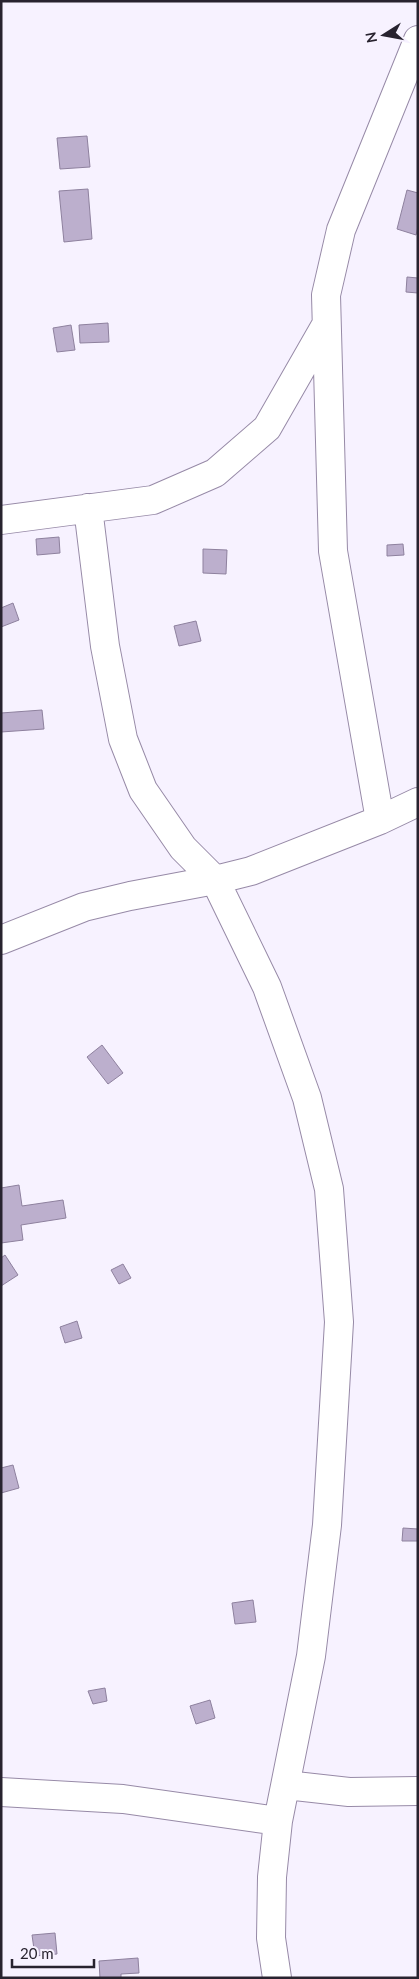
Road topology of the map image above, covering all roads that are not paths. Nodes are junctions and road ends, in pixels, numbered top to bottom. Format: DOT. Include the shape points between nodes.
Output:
graph roads {
  1 [pos="418,40"];
  2 [pos="326,325"];
  3 [pos="88,508"];
  4 [pos="1,520"];
  5 [pos="418,802"];
  6 [pos="380,820"];
  7 [pos="215,880"];
  8 [pos="1,940"];
  9 [pos="286,1785"];
  10 [pos="418,1791"];
  11 [pos="1,1792"];
  12 [pos="278,1821"];
  13 [pos="277,1978"];
  1 -- 2 [label="street" via="341,230 326,295"];
  2 -- 3 [label="street" via="266,428 215,473 153,500"];
  2 -- 6 [label="street" via="333,551"];
  3 -- 4 [label="street"];
  3 -- 7 [label="street" via="105,646 124,739 143,790 183,848"];
  5 -- 6 [label="street"];
  6 -- 7 [label="street" via="252,871"];
  7 -- 8 [label="street" via="84,907"];
  7 -- 9 [label="street" via="268,986 307,1098 329,1189 339,1322 326,1525 311,1656"];
  9 -- 10 [label="street" via="350,1792"];
  9 -- 12 [label="street"];
  11 -- 12 [label="street" via="123,1799"];
  12 -- 13 [label="street" via="271,1938"];
}
